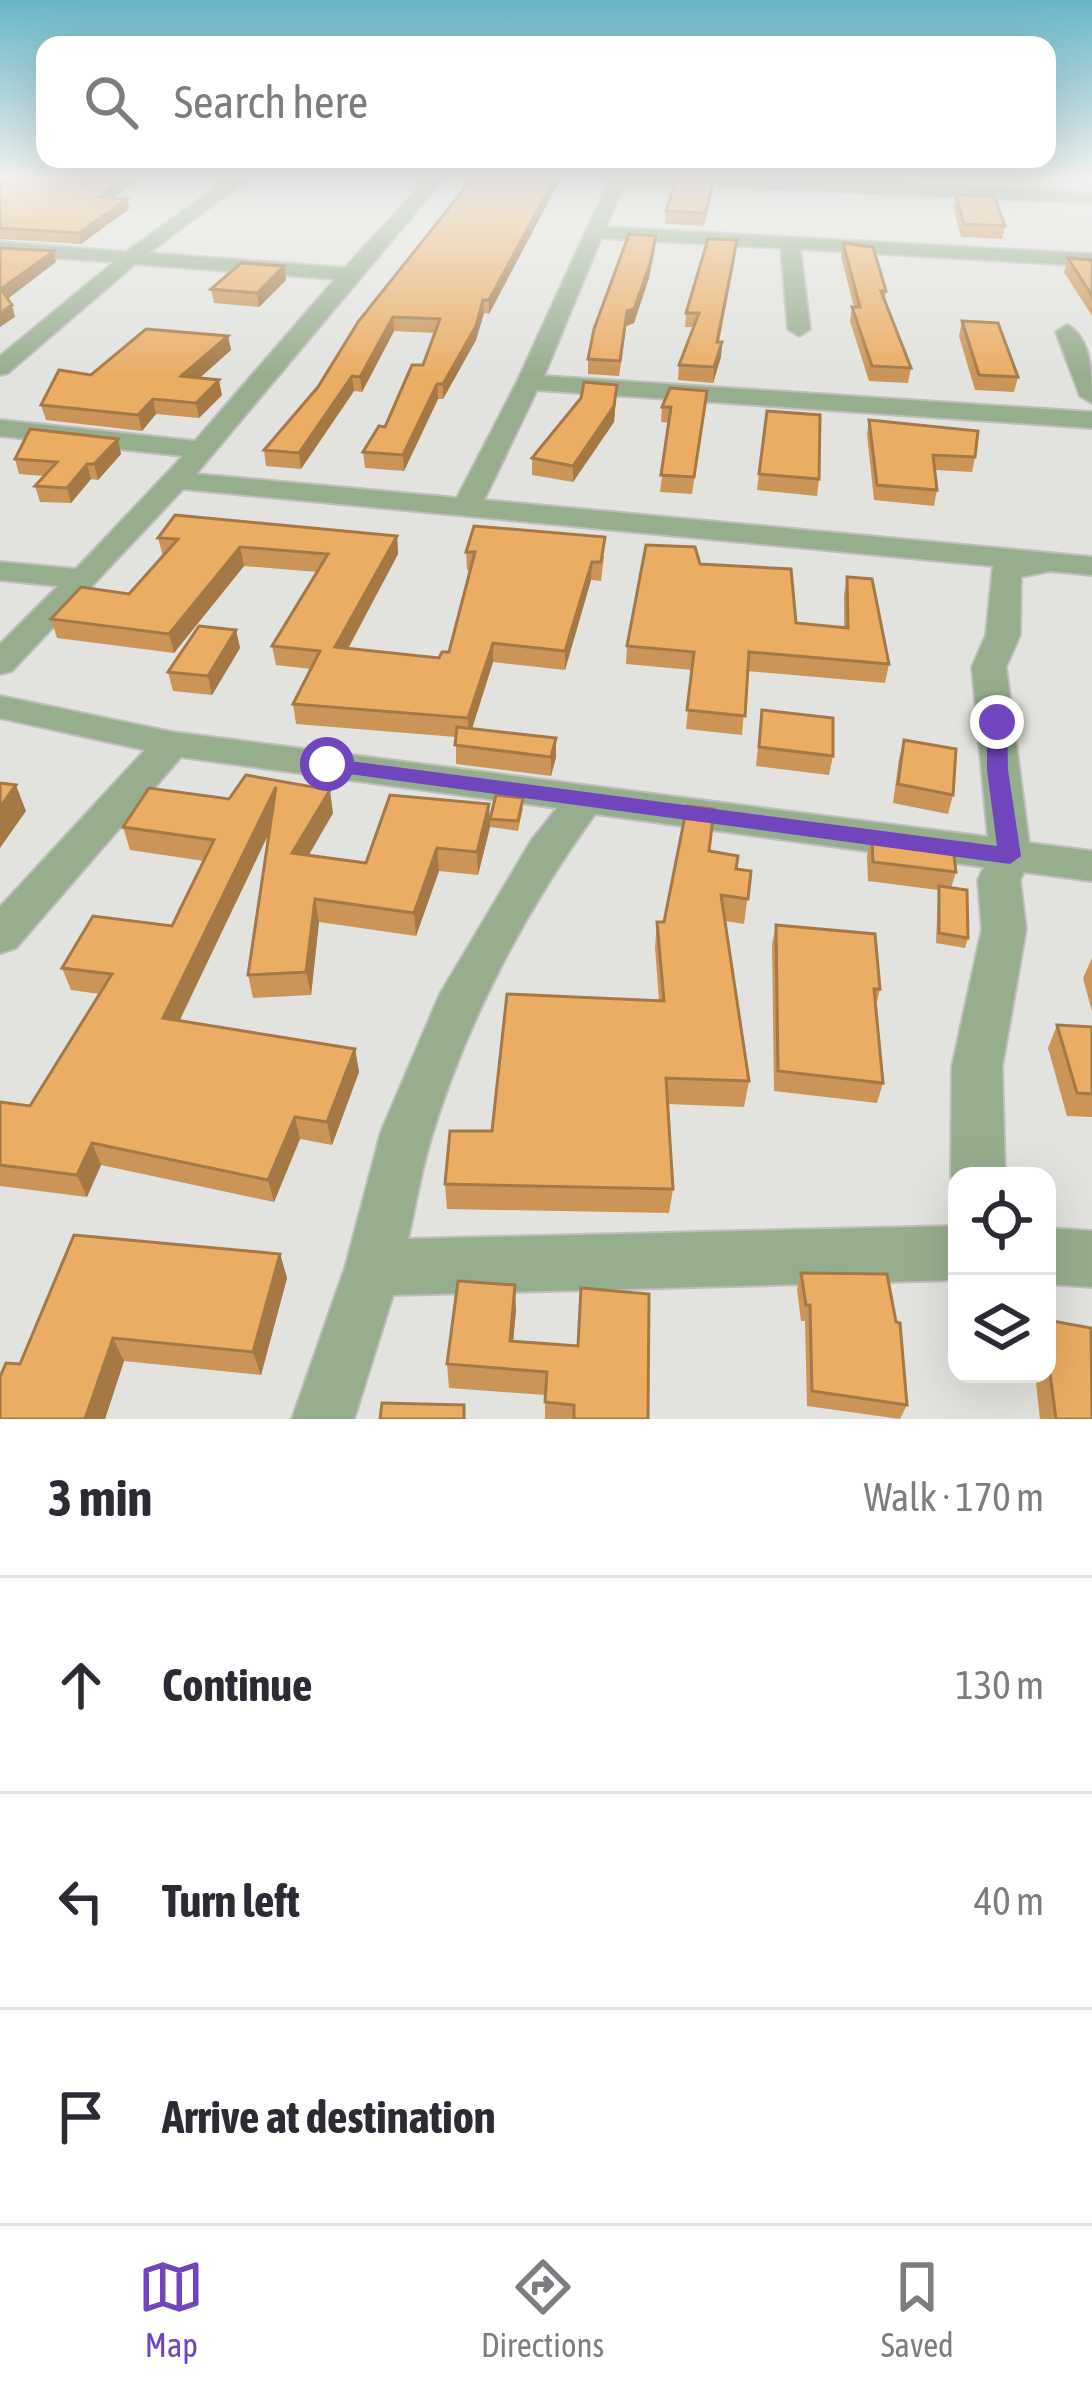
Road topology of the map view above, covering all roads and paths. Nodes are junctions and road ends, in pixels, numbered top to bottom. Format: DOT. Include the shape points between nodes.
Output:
graph roads {
  1 [pos="152,242"];
  2 [pos="375,242"];
  3 [pos="587,242"];
  4 [pos="776,242"];
  5 [pos="790,243"];
  6 [pos="0,248"];
  7 [pos="133,256"];
  8 [pos="1092,260"];
  9 [pos="345,274"];
  10 [pos="799,328"];
  11 [pos="1067,332"];
  12 [pos="0,368"];
  13 [pos="529,382"];
  14 [pos="1092,396"];
  15 [pos="1092,420"];
  16 [pos="0,428"];
  17 [pos="202,450"];
  18 [pos="177,480"];
  19 [pos="466,509"];
  20 [pos="1085,565"];
  21 [pos="0,571"];
  22 [pos="81,579"];
  23 [pos="0,664"];
  24 [pos="0,707"];
  25 [pos="172,743"];
  26 [pos="586,798"];
  27 [pos="1010,856"];
  28 [pos="1092,866"];
  29 [pos="0,936"];
  30 [pos="978,1167"];
  31 [pos="948,1253"];
  32 [pos="1056,1257"];
  33 [pos="1092,1259"];
  34 [pos="373,1268"];
  35 [pos="323,1419"];
  1 -- 7 [label="street"];
  2 -- 9 [label="street"];
  3 -- 13 [label="street"];
  4 -- 5 [label="street"];
  5 -- 8 [label="street"];
  5 -- 10 [label="street"];
  6 -- 7 [label="street"];
  7 -- 9 [label="street"];
  7 -- 12 [label="street"];
  9 -- 17 [label="street"];
  11 -- 14 [label="street"];
  13 -- 15 [label="street"];
  13 -- 19 [label="street"];
  16 -- 17 [label="street"];
  17 -- 18 [label="street"];
  18 -- 19 [label="street"];
  18 -- 22 [label="street"];
  19 -- 20 [label="street"];
  20 -- 27 [label="street" via="1006,569 1003,635 988,667"];
  21 -- 22 [label="street"];
  22 -- 23 [label="street"];
  24 -- 25 [label="street"];
  25 -- 26 [label="street"];
  25 -- 29 [label="street"];
  26 -- 27 [label="street"];
  26 -- 34 [label="street" via="463,994 406,1132"];
  27 -- 28 [label="street"];
  27 -- 30 [label="street" via="999,880 1004,929 977,1066"];
  31 -- 34 [label="street"];
  32 -- 33 [label="street"];
  34 -- 35 [label="street"];
}
